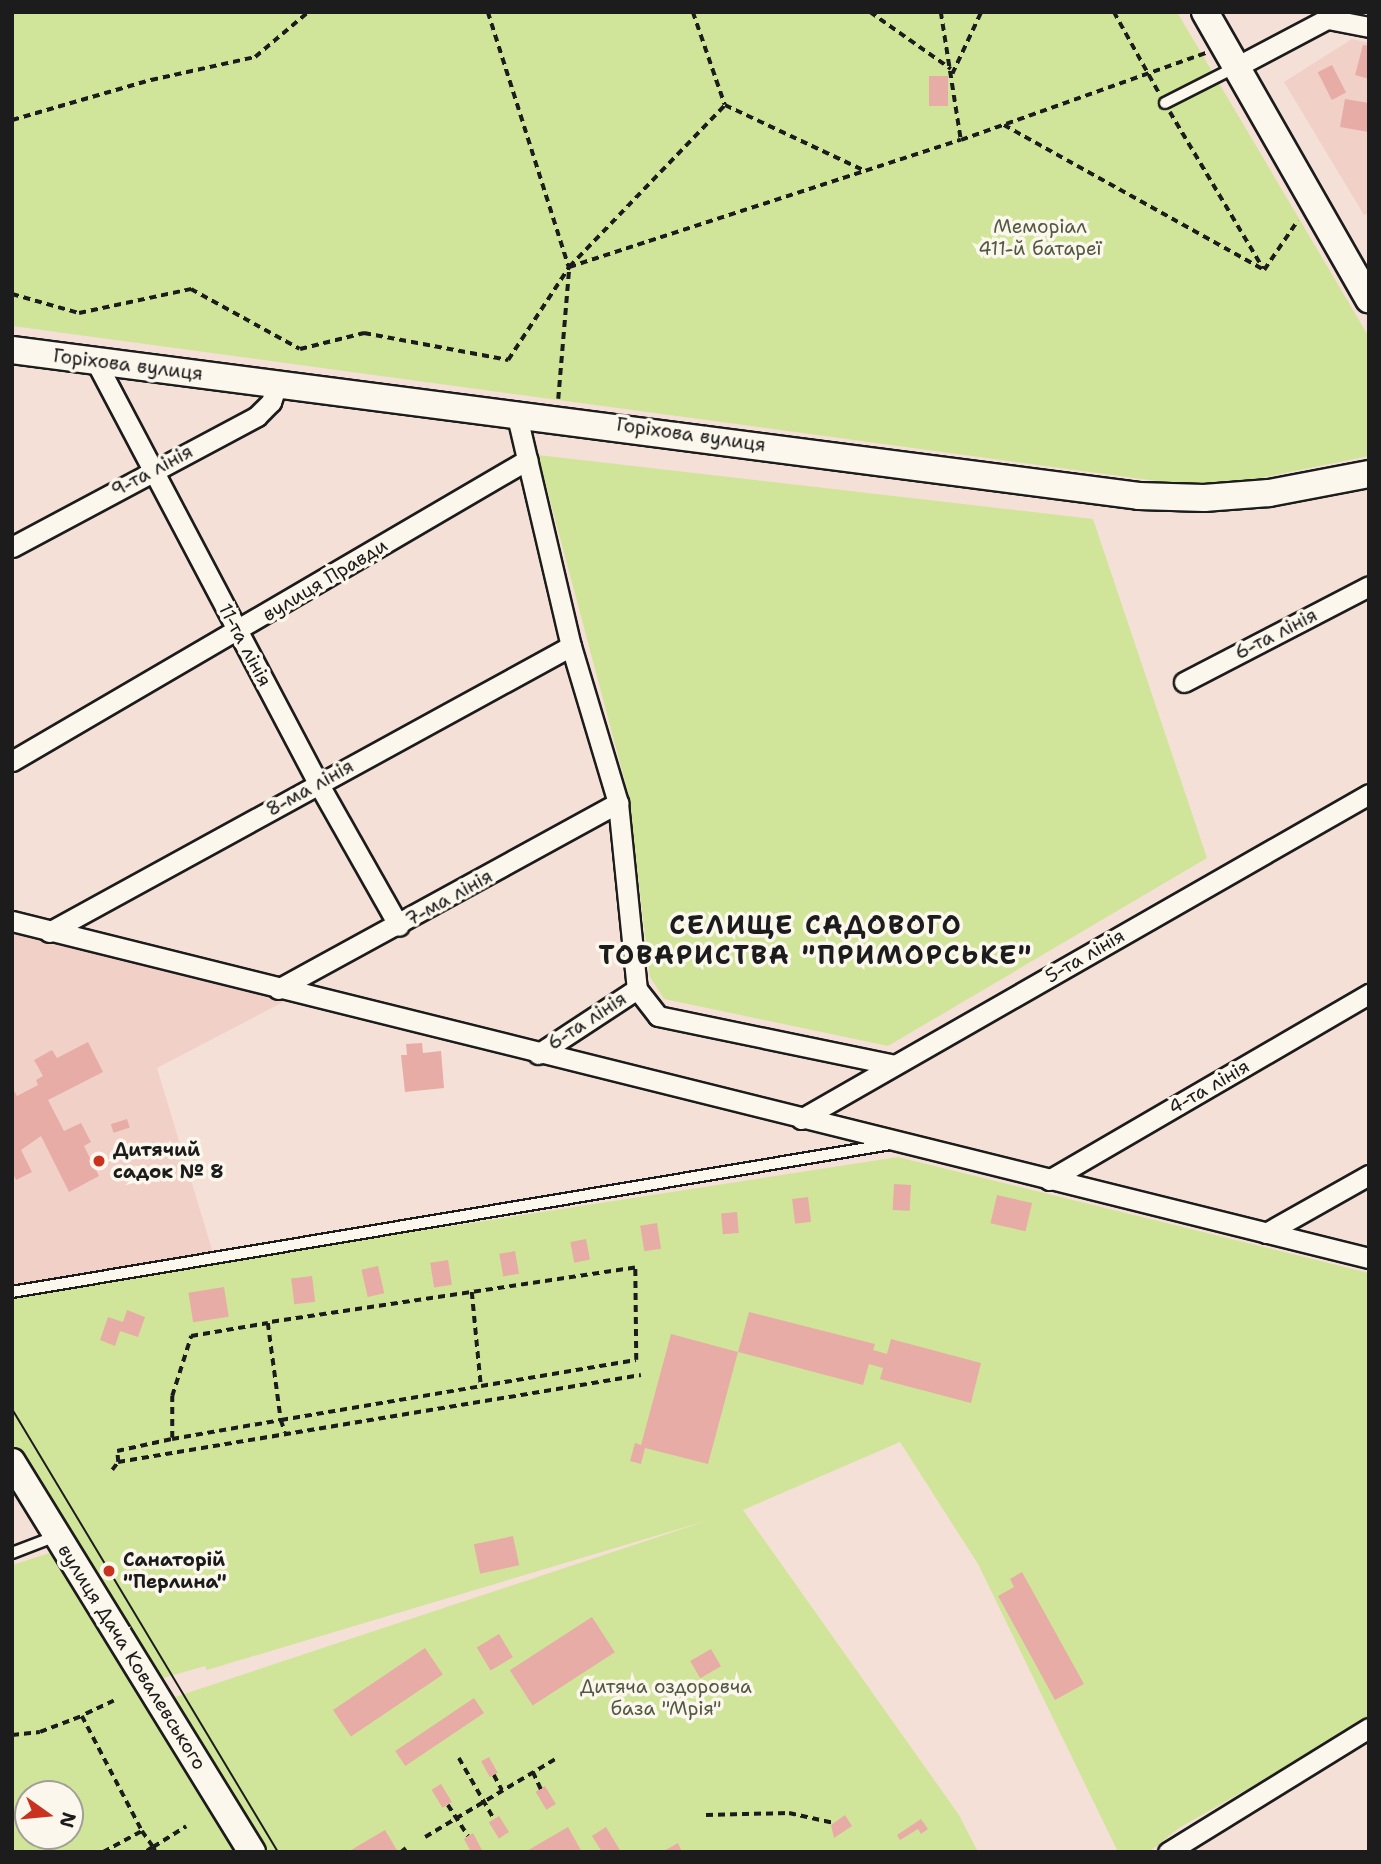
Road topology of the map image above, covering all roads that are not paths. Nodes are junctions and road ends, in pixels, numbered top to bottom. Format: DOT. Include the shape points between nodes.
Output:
graph roads {
  1 [pos="1205,12"];
  2 [pos="1334,15"];
  3 [pos="1369,27"];
  4 [pos="1230,57"];
  5 [pos="1165,103"];
  6 [pos="1369,300"];
  7 [pos="12,350"];
  8 [pos="96,362"];
  9 [pos="278,382"];
  10 [pos="516,412"];
  11 [pos="527,460"];
  12 [pos="152,471"];
  13 [pos="1369,474"];
  14 [pos="12,547"];
  15 [pos="1369,586"];
  16 [pos="238,631"];
  17 [pos="571,646"];
  18 [pos="1184,682"];
  19 [pos="12,761"];
  20 [pos="318,783"];
  21 [pos="1369,794"];
  22 [pos="618,803"];
  23 [pos="12,921"];
  24 [pos="399,926"];
  25 [pos="49,932"];
  26 [pos="278,989"];
  27 [pos="637,989"];
  28 [pos="1369,994"];
  29 [pos="538,1054"];
  30 [pos="894,1065"];
  31 [pos="801,1119"];
  32 [pos="898,1143"];
  33 [pos="1369,1175"];
  34 [pos="1049,1180"];
  35 [pos="1266,1233"];
  36 [pos="1369,1258"];
  37 [pos="12,1292"];
  38 [pos="12,1462"];
  39 [pos="58,1536"];
  40 [pos="12,1553"];
  41 [pos="1369,1728"];
  42 [pos="251,1852"];
  43 [pos="1168,1852"];
  1 -- 4 [label="street"];
  2 -- 3 [label="street"];
  2 -- 4 [label="street"];
  4 -- 5 [label="lane"];
  4 -- 6 [label="street"];
  7 -- 8 [label="street, Горіхова вулиця"];
  8 -- 9 [label="street, Горіхова вулиця"];
  8 -- 12 [label="street, 11-та лінія"];
  9 -- 10 [label="street, Горіхова вулиця"];
  9 -- 12 [label="street, 9-та лінія" via="264,411"];
  10 -- 11 [label="street"];
  10 -- 13 [label="street, Горіхова вулиця" via="1139,496 1269,493"];
  11 -- 16 [label="street, вулиця Правди"];
  11 -- 17 [label="street"];
  12 -- 14 [label="street, 9-та лінія"];
  12 -- 16 [label="street, 11-та лінія"];
  15 -- 18 [label="street, 6-та лінія"];
  16 -- 19 [label="street, вулиця Правди"];
  16 -- 20 [label="street, 11-та лінія"];
  17 -- 20 [label="street, 8-ма лінія"];
  17 -- 22 [label="street"];
  20 -- 24 [label="street, 11-та лінія"];
  20 -- 25 [label="street, 8-ма лінія"];
  21 -- 30 [label="street, 5-та лінія"];
  22 -- 24 [label="street, 7-ма лінія"];
  22 -- 27 [label="street"];
  23 -- 25 [label="street"];
  24 -- 26 [label="street, 7-ма лінія"];
  25 -- 26 [label="street"];
  26 -- 29 [label="street"];
  27 -- 29 [label="street, 6-та лінія"];
  27 -- 30 [label="street" via="658,1016"];
  28 -- 34 [label="street, 4-та лінія"];
  29 -- 31 [label="street"];
  30 -- 31 [label="street, 5-та лінія"];
  31 -- 32 [label="street"];
  32 -- 34 [label="street"];
  32 -- 37 [label="lane"];
  33 -- 35 [label="street"];
  34 -- 35 [label="street"];
  35 -- 36 [label="street"];
  38 -- 39 [label="street, вулиця Дача Ковалевського"];
  39 -- 40 [label="lane"];
  39 -- 42 [label="street, вулиця Дача Ковалевського"];
  41 -- 43 [label="street"];
}
